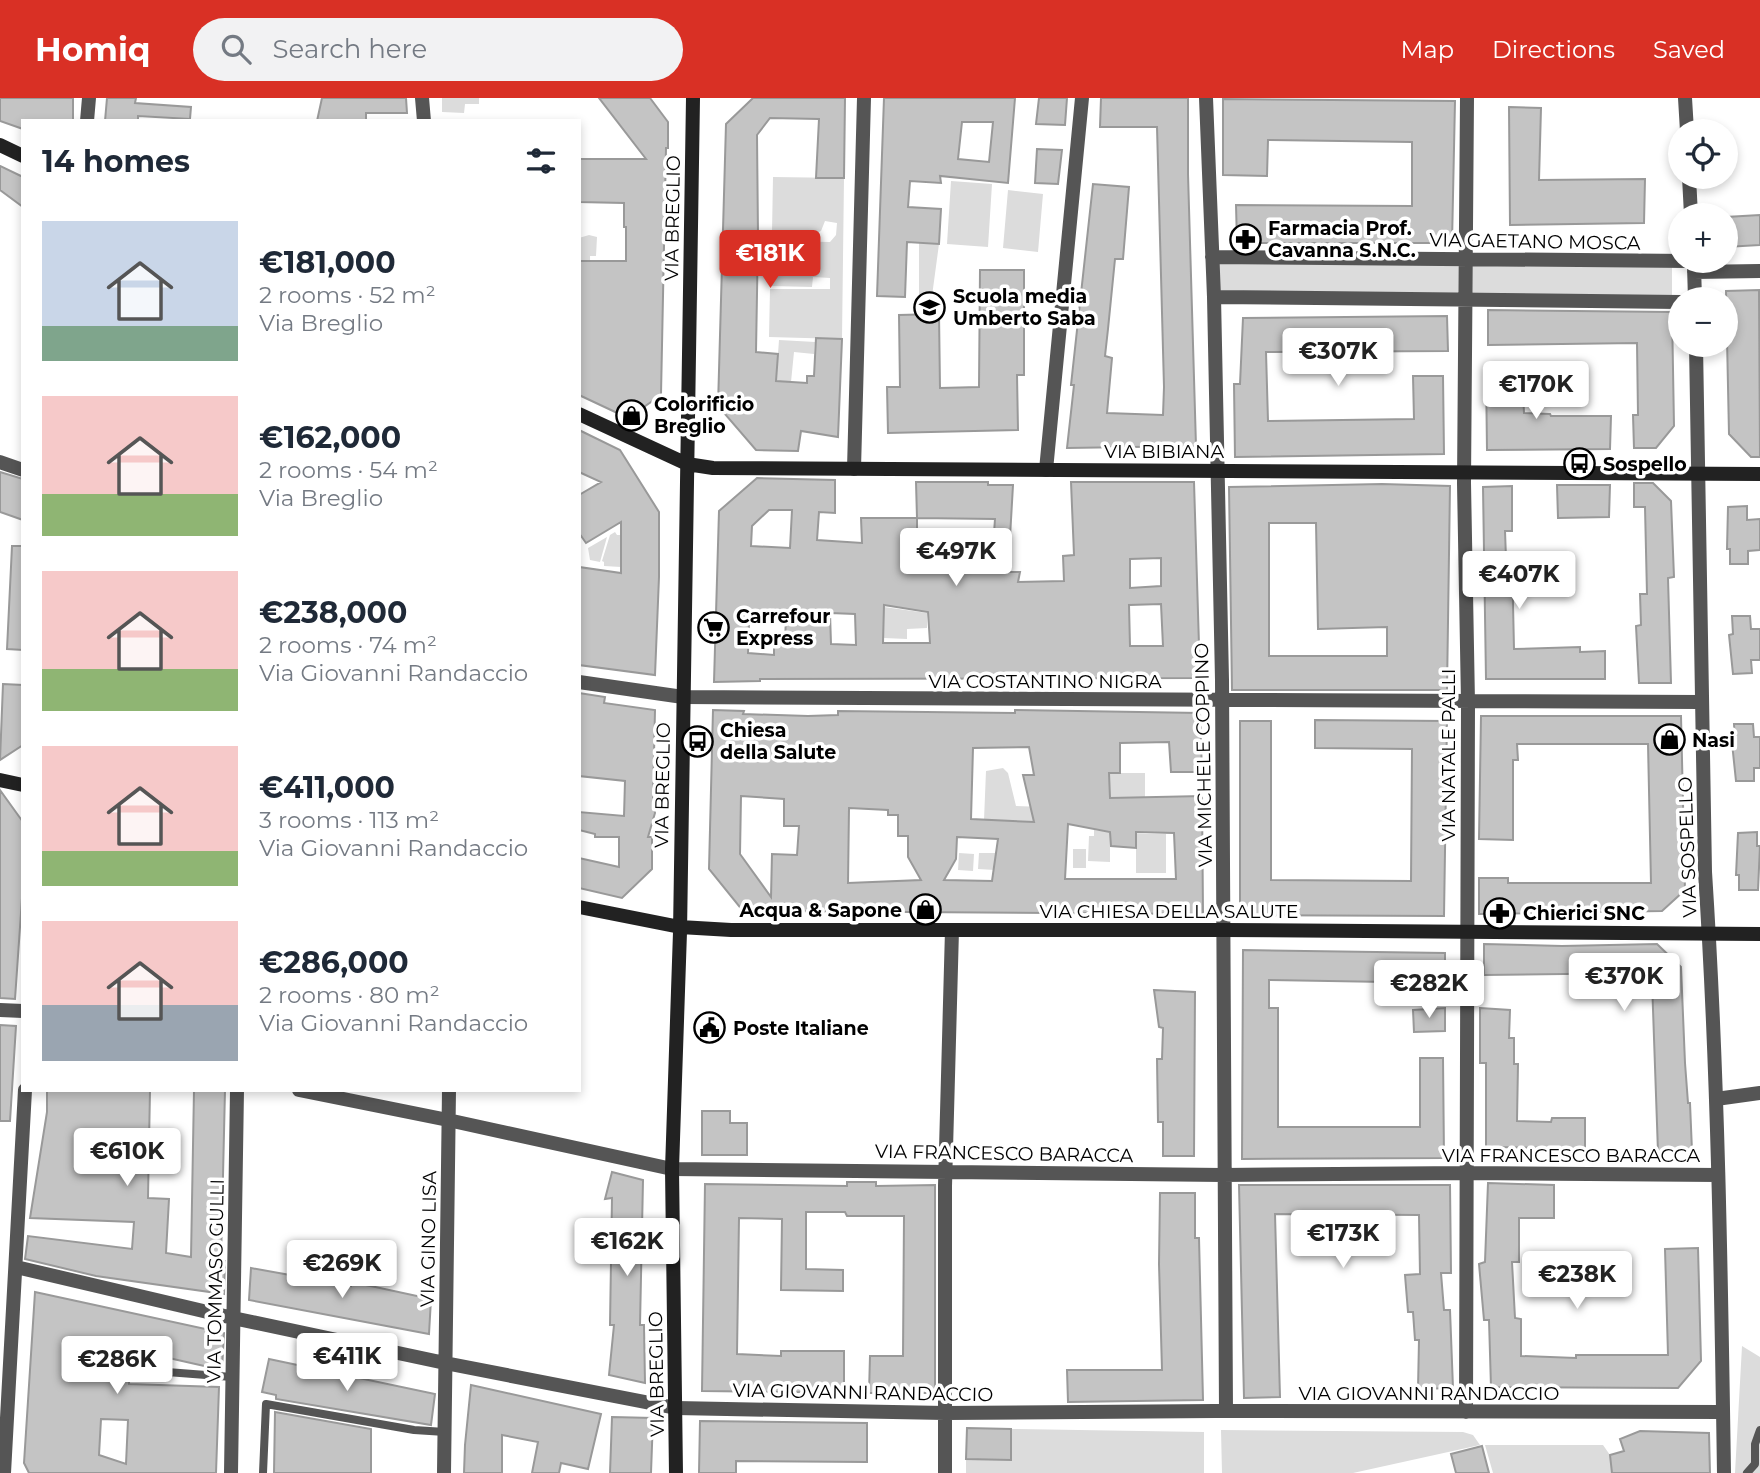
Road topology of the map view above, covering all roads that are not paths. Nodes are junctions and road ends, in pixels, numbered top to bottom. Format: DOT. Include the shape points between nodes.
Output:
graph roads {
  1 [pos="89,98"];
  2 [pos="422,98"];
  3 [pos="693,98"];
  4 [pos="864,98"];
  5 [pos="1082,98"];
  6 [pos="1206,98"];
  7 [pos="1467,98"];
  8 [pos="1685,98"];
  9 [pos="87,119"];
  10 [pos="424,119"];
  11 [pos="1686,119"];
  12 [pos="0,145"];
  13 [pos="21,155"];
  14 [pos="1212,257"];
  15 [pos="1466,259"];
  16 [pos="1668,264"];
  17 [pos="1738,269"];
  18 [pos="1760,271"];
  19 [pos="1214,297"];
  20 [pos="1466,299"];
  21 [pos="1668,302"];
  22 [pos="1696,357"];
  23 [pos="581,415"];
  24 [pos="0,463"];
  25 [pos="687,464"];
  26 [pos="21,469"];
  27 [pos="854,469"];
  28 [pos="1046,470"];
  29 [pos="1218,471"];
  30 [pos="1465,472"];
  31 [pos="1698,473"];
  32 [pos="1760,474"];
  33 [pos="581,682"];
  34 [pos="683,697"];
  35 [pos="1222,701"];
  36 [pos="1468,702"];
  37 [pos="1701,702"];
  38 [pos="0,780"];
  39 [pos="21,785"];
  40 [pos="581,907"];
  41 [pos="680,927"];
  42 [pos="952,930"];
  43 [pos="1224,930"];
  44 [pos="1467,933"];
  45 [pos="1710,934"];
  46 [pos="1760,934"];
  47 [pos="0,1010"];
  48 [pos="21,1011"];
  49 [pos="25,1092"];
  50 [pos="237,1092"];
  51 [pos="309,1092"];
  52 [pos="449,1092"];
  53 [pos="1760,1093"];
  54 [pos="1716,1099"];
  55 [pos="448,1120"];
  56 [pos="672,1170"];
  57 [pos="945,1172"];
  58 [pos="1468,1173"];
  59 [pos="1223,1175"];
  60 [pos="1718,1175"];
  61 [pos="16,1267"];
  62 [pos="233,1318"];
  63 [pos="84,1352"];
  64 [pos="445,1363"];
  65 [pos="232,1377"];
  66 [pos="676,1408"];
  67 [pos="1226,1411"];
  68 [pos="1466,1412"];
  69 [pos="1723,1412"];
  70 [pos="945,1413"];
  71 [pos="1760,1430"];
  72 [pos="445,1432"];
  73 [pos="3,1448"];
  74 [pos="4,1473"];
  75 [pos="17,1473"];
  76 [pos="231,1473"];
  77 [pos="263,1473"];
  78 [pos="444,1473"];
  79 [pos="676,1473"];
  80 [pos="945,1473"];
  81 [pos="1724,1473"];
  82 [pos="1747,1473"];
  1 -- 9 [label="street"];
  2 -- 10 [label="street"];
  3 -- 25 [label="street, VIA BREGLIO"];
  4 -- 27 [label="street"];
  5 -- 28 [label="street"];
  6 -- 14 [label="street, VIA MICHELE COPPINO"];
  7 -- 15 [label="street, VIA NATALE PALLI"];
  8 -- 11 [label="street"];
  12 -- 13 [label="street"];
  14 -- 15 [label="street, VIA GAETANO MOSCA"];
  14 -- 19 [label="street, VIA MICHELE COPPINO"];
  15 -- 16 [label="street, VIA GAETANO MOSCA"];
  15 -- 20 [label="street, VIA NATALE PALLI"];
  17 -- 18 [label="street"];
  19 -- 20 [label="street"];
  19 -- 29 [label="street, VIA MICHELE COPPINO"];
  20 -- 21 [label="street"];
  20 -- 30 [label="street, VIA NATALE PALLI"];
  22 -- 31 [label="street, VIA SOSPELLO"];
  23 -- 25 [label="street, VIA BIBIANA"];
  24 -- 26 [label="street"];
  25 -- 27 [label="street, VIA BIBIANA"];
  25 -- 34 [label="street, VIA BREGLIO"];
  27 -- 28 [label="street, VIA BIBIANA"];
  28 -- 29 [label="street, VIA BIBIANA"];
  29 -- 30 [label="street, VIA BIBIANA"];
  29 -- 35 [label="street, VIA MICHELE COPPINO"];
  30 -- 31 [label="street, VIA BIBIANA"];
  30 -- 36 [label="street, VIA NATALE PALLI"];
  31 -- 32 [label="street, VIA BIBIANA"];
  31 -- 37 [label="street, VIA SOSPELLO"];
  33 -- 34 [label="street, VIA COSTANTINO NIGRA"];
  34 -- 35 [label="street, VIA COSTANTINO NIGRA"];
  34 -- 41 [label="street, VIA BREGLIO"];
  35 -- 36 [label="street, VIA COSTANTINO NIGRA"];
  35 -- 43 [label="street, VIA MICHELE COPPINO"];
  36 -- 37 [label="street, VIA COSTANTINO NIGRA"];
  36 -- 44 [label="street, VIA NATALE PALLI"];
  37 -- 45 [label="street, VIA SOSPELLO"];
  38 -- 39 [label="street"];
  40 -- 41 [label="street, VIA CHIESA DELLA SALUTE"];
  41 -- 42 [label="street, VIA CHIESA DELLA SALUTE"];
  41 -- 56 [label="street, VIA BREGLIO"];
  42 -- 43 [label="street, VIA CHIESA DELLA SALUTE"];
  42 -- 57 [label="street"];
  43 -- 44 [label="street, VIA CHIESA DELLA SALUTE"];
  43 -- 59 [label="street, VIA MICHELE COPPINO"];
  44 -- 45 [label="street, VIA CHIESA DELLA SALUTE"];
  44 -- 58 [label="street, VIA NATALE PALLI"];
  45 -- 46 [label="street, VIA CHIESA DELLA SALUTE"];
  45 -- 54 [label="street, VIA SOSPELLO"];
  47 -- 48 [label="street"];
  49 -- 61 [label="street"];
  50 -- 62 [label="street, VIA TOMMASO GULLI"];
  51 -- 55 [label="street, VIA FRANCESCO BARACCA"];
  52 -- 55 [label="street, VIA GINO LISA"];
  53 -- 54 [label="street"];
  54 -- 60 [label="street, VIA SOSPELLO"];
  55 -- 56 [label="street, VIA FRANCESCO BARACCA"];
  55 -- 64 [label="street, VIA GINO LISA"];
  56 -- 57 [label="street, VIA FRANCESCO BARACCA"];
  56 -- 66 [label="street, VIA BREGLIO"];
  57 -- 59 [label="street, VIA FRANCESCO BARACCA"];
  57 -- 70 [label="street"];
  58 -- 59 [label="street, VIA FRANCESCO BARACCA"];
  58 -- 60 [label="street, VIA FRANCESCO BARACCA"];
  58 -- 68 [label="street, VIA NATALE PALLI"];
  59 -- 67 [label="street, VIA MICHELE COPPINO"];
  60 -- 69 [label="street, VIA SOSPELLO"];
  61 -- 62 [label="street, VIA GIOVANNI RANDACCIO"];
  61 -- 73 [label="street"];
  62 -- 64 [label="street, VIA GIOVANNI RANDACCIO"];
  62 -- 65 [label="street, VIA TOMMASO GULLI"];
  63 -- 65 [label="lane" via="141,1370"];
  64 -- 66 [label="street, VIA GIOVANNI RANDACCIO"];
  64 -- 72 [label="street, VIA GINO LISA"];
  65 -- 76 [label="street, VIA TOMMASO GULLI"];
  66 -- 70 [label="street, VIA GIOVANNI RANDACCIO"];
  66 -- 79 [label="street, VIA BREGLIO"];
  67 -- 68 [label="street, VIA GIOVANNI RANDACCIO"];
  67 -- 70 [label="street, VIA GIOVANNI RANDACCIO"];
  68 -- 69 [label="street, VIA GIOVANNI RANDACCIO"];
  69 -- 81 [label="street, VIA SOSPELLO"];
  70 -- 80 [label="street"];
  71 -- 82 [label="lane" via="1755,1464"];
  72 -- 77 [label="lane" via="267,1404"];
  72 -- 78 [label="street, VIA GINO LISA"];
  73 -- 74 [label="street"];
  73 -- 75 [label="street"];
}
